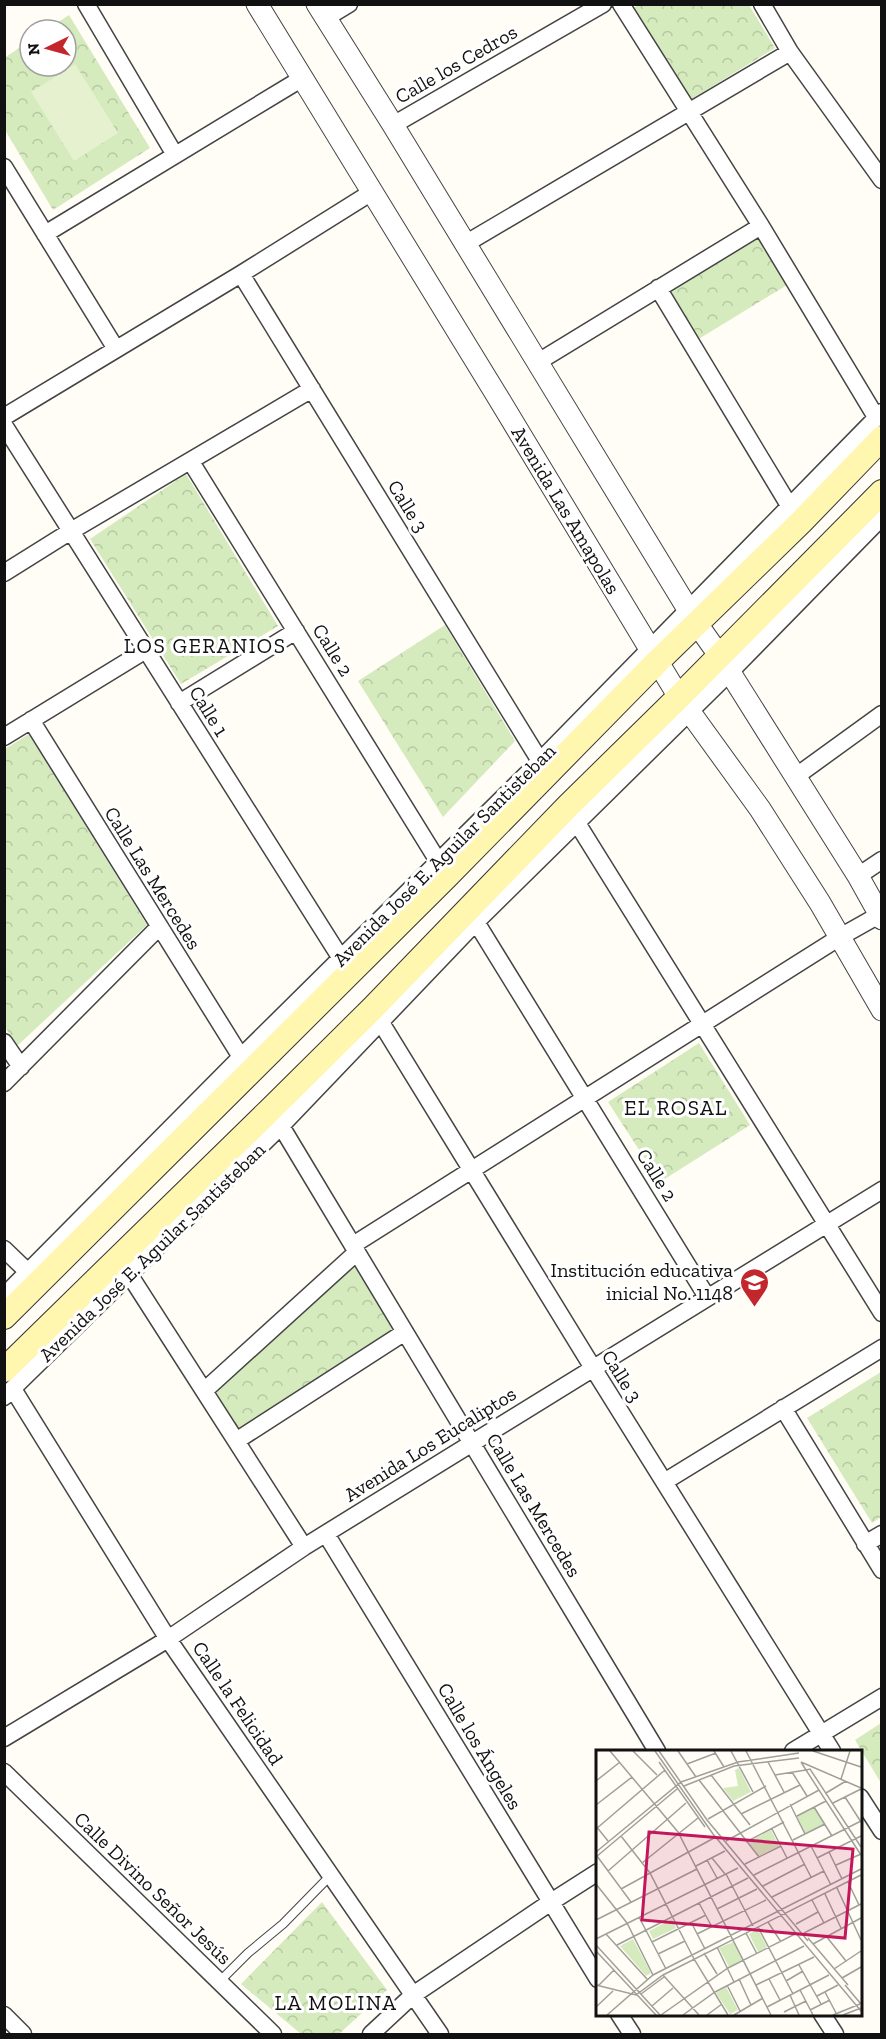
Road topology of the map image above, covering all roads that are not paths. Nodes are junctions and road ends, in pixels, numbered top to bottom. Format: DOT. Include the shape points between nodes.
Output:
graph roads {
  1 [pos="86,4"];
  2 [pos="257,4"];
  3 [pos="349,4"];
  4 [pos="603,4"];
  5 [pos="621,4"];
  6 [pos="762,4"];
  7 [pos="322,11"];
  8 [pos="790,52"];
  9 [pos="301,79"];
  10 [pos="689,112"];
  11 [pos="393,125"];
  12 [pos="175,155"];
  13 [pos="4,167"];
  14 [pos="882,180"];
  15 [pos="372,192"];
  16 [pos="761,226"];
  17 [pos="45,234"];
  18 [pos="465,244"];
  19 [pos="241,274"];
  20 [pos="658,288"];
  21 [pos="116,349"];
  22 [pos="538,362"];
  23 [pos="312,389"];
  24 [pos="4,417"];
  25 [pos="880,422"];
  26 [pos="4,425"];
  27 [pos="191,462"];
  28 [pos="882,492"];
  29 [pos="790,507"];
  30 [pos="882,517"];
  31 [pos="71,531"];
  32 [pos="4,573"];
  33 [pos="692,617"];
  34 [pos="296,631"];
  35 [pos="146,650"];
  36 [pos="653,655"];
  37 [pos="724,664"];
  38 [pos="179,703"];
  39 [pos="684,704"];
  40 [pos="882,714"];
  41 [pos="31,720"];
  42 [pos="4,737"];
  43 [pos="540,761"];
  44 [pos="795,777"];
  45 [pos="577,823"];
  46 [pos="882,860"];
  47 [pos="438,861"];
  48 [pos="858,876"];
  49 [pos="880,917"];
  50 [pos="476,922"];
  51 [pos="159,927"];
  52 [pos="840,937"];
  53 [pos="340,957"];
  54 [pos="882,1010"];
  55 [pos="380,1021"];
  56 [pos="702,1024"];
  57 [pos="4,1042"];
  58 [pos="241,1057"];
  59 [pos="21,1067"];
  60 [pos="4,1083"];
  61 [pos="585,1098"];
  62 [pos="281,1126"];
  63 [pos="471,1170"];
  64 [pos="882,1190"];
  65 [pos="826,1224"];
  66 [pos="4,1248"];
  67 [pos="355,1248"];
  68 [pos="29,1273"];
  69 [pos="129,1274"];
  70 [pos="4,1296"];
  71 [pos="707,1297"];
  72 [pos="882,1313"];
  73 [pos="4,1317"];
  74 [pos="405,1332"];
  75 [pos="882,1348"];
  76 [pos="593,1368"];
  77 [pos="7,1385"];
  78 [pos="204,1391"];
  79 [pos="783,1408"];
  80 [pos="236,1441"];
  81 [pos="472,1443"];
  82 [pos="664,1482"];
  83 [pos="326,1534"];
  84 [pos="882,1534"];
  85 [pos="866,1544"];
  86 [pos="304,1547"];
  87 [pos="882,1570"];
  88 [pos="168,1639"];
  89 [pos="882,1697"];
  90 [pos="821,1734"];
  91 [pos="4,1738"];
  92 [pos="656,1750"];
  93 [pos="795,1750"];
  94 [pos="831,1750"];
  95 [pos="4,1772"];
  96 [pos="862,1799"];
  97 [pos="882,1831"];
  98 [pos="596,1873"];
  99 [pos="331,1875"];
  100 [pos="551,1902"];
  101 [pos="596,1976"];
  102 [pos="219,1982"];
  103 [pos="413,1995"];
  104 [pos="4,2015"];
  105 [pos="620,2015"];
  106 [pos="823,2015"];
  107 [pos="23,2034"];
  108 [pos="273,2034"];
  109 [pos="371,2034"];
  110 [pos="440,2034"];
  111 [pos="632,2034"];
  112 [pos="835,2034"];
  1 -- 12 [label="street"];
  2 -- 9 [label="street, Avenida Las Amapolas"];
  3 -- 7 [label="street"];
  4 -- 11 [label="street, Calle los Cedros"];
  5 -- 10 [label="street"];
  6 -- 8 [label="street"];
  7 -- 11 [label="street"];
  8 -- 10 [label="street"];
  8 -- 14 [label="street"];
  9 -- 12 [label="street"];
  9 -- 15 [label="street, Avenida Las Amapolas"];
  10 -- 16 [label="street"];
  10 -- 18 [label="street"];
  11 -- 18 [label="street"];
  12 -- 17 [label="street"];
  13 -- 17 [label="street"];
  15 -- 19 [label="street"];
  15 -- 36 [label="street, Avenida Las Amapolas"];
  16 -- 20 [label="street"];
  16 -- 25 [label="street"];
  17 -- 21 [label="street"];
  18 -- 22 [label="street"];
  19 -- 21 [label="street"];
  19 -- 23 [label="street, Calle 3"];
  20 -- 22 [label="street"];
  20 -- 29 [label="street"];
  21 -- 24 [label="street"];
  22 -- 33 [label="street"];
  23 -- 27 [label="street"];
  23 -- 43 [label="street, Calle 3"];
  25 -- 29 [label="street, Avenida José E. Aguilar Santisteban"];
  25 -- 33 [label="main road, Avenida José E. Aguilar Santisteban" via="801,522"];
  26 -- 31 [label="street, Calle 1"];
  27 -- 31 [label="street"];
  27 -- 34 [label="street, Calle 2"];
  28 -- 37 [label="main road, Avenida José E. Aguilar Santisteban"];
  29 -- 33 [label="street, Avenida José E. Aguilar Santisteban"];
  30 -- 37 [label="street, Avenida José E. Aguilar Santisteban"];
  31 -- 32 [label="street"];
  31 -- 35 [label="street, Calle 1"];
  33 -- 36 [label="main road, Avenida José E. Aguilar Santisteban"];
  33 -- 37 [label="street"];
  34 -- 38 [label="street"];
  34 -- 47 [label="street, Calle 2"];
  35 -- 38 [label="street, Calle 1"];
  35 -- 41 [label="street"];
  36 -- 39 [label="street, Avenida Las Amapolas"];
  36 -- 43 [label="street, Avenida José E. Aguilar Santisteban"];
  36 -- 73 [label="main road, Avenida José E. Aguilar Santisteban" via="375,949"];
  37 -- 39 [label="main road, Avenida José E. Aguilar Santisteban"];
  37 -- 44 [label="street"];
  38 -- 53 [label="street, Calle 1"];
  39 -- 45 [label="street, Avenida José E. Aguilar Santisteban"];
  39 -- 52 [label="street, Avenida Las Amapolas" via="760,809"];
  39 -- 77 [label="main road, Avenida José E. Aguilar Santisteban" via="568,806"];
  40 -- 44 [label="street"];
  41 -- 42 [label="street"];
  41 -- 51 [label="street, Calle Las Mercedes"];
  43 -- 47 [label="street, Avenida José E. Aguilar Santisteban"];
  44 -- 48 [label="street"];
  45 -- 50 [label="street, Avenida José E. Aguilar Santisteban"];
  45 -- 56 [label="street"];
  46 -- 48 [label="street"];
  47 -- 53 [label="street, Avenida José E. Aguilar Santisteban"];
  48 -- 49 [label="street"];
  49 -- 52 [label="street"];
  50 -- 55 [label="street, Avenida José E. Aguilar Santisteban"];
  50 -- 61 [label="street, Calle 2"];
  51 -- 58 [label="street, Calle Las Mercedes"];
  51 -- 59 [label="street"];
  52 -- 54 [label="street, Avenida Las Amapolas"];
  52 -- 56 [label="street"];
  53 -- 58 [label="street, Avenida José E. Aguilar Santisteban"];
  55 -- 62 [label="street, Avenida José E. Aguilar Santisteban"];
  55 -- 63 [label="street, Calle 3"];
  56 -- 61 [label="street"];
  56 -- 65 [label="street"];
  57 -- 59 [label="street"];
  58 -- 68 [label="street, Avenida José E. Aguilar Santisteban"];
  59 -- 60 [label="street"];
  61 -- 63 [label="street"];
  61 -- 71 [label="street, Calle 2"];
  62 -- 67 [label="street, Calle Las Mercedes"];
  62 -- 69 [label="street, Avenida José E. Aguilar Santisteban"];
  63 -- 67 [label="street"];
  63 -- 76 [label="street, Calle 3"];
  64 -- 65 [label="street, Avenida Los Eucaliptos"];
  65 -- 71 [label="street, Avenida Los Eucaliptos"];
  65 -- 72 [label="street"];
  66 -- 68 [label="street"];
  67 -- 74 [label="street, Calle Las Mercedes"];
  67 -- 78 [label="street"];
  68 -- 70 [label="street, Avenida José E. Aguilar Santisteban"];
  69 -- 77 [label="street, Avenida José E. Aguilar Santisteban"];
  69 -- 78 [label="street"];
  71 -- 76 [label="street, Avenida Los Eucaliptos"];
  74 -- 80 [label="street"];
  74 -- 81 [label="street, Calle Las Mercedes"];
  75 -- 79 [label="street"];
  76 -- 81 [label="street, Avenida Los Eucaliptos"];
  76 -- 82 [label="street, Calle 3"];
  77 -- 88 [label="street, Calle la Felicidad"];
  78 -- 80 [label="street"];
  79 -- 82 [label="street"];
  79 -- 85 [label="street"];
  80 -- 86 [label="street"];
  81 -- 83 [label="street, Avenida Los Eucaliptos"];
  81 -- 92 [label="street, Calle Las Mercedes"];
  82 -- 90 [label="street, Calle 3"];
  83 -- 86 [label="street, Avenida Los Eucaliptos"];
  83 -- 100 [label="street, Calle los Ángeles"];
  84 -- 85 [label="street"];
  85 -- 87 [label="street"];
  86 -- 88 [label="street, Avenida Los Eucaliptos"];
  88 -- 91 [label="street, Avenida Los Eucaliptos"];
  88 -- 99 [label="street, Calle la Felicidad"];
  89 -- 90 [label="street"];
  90 -- 93 [label="street"];
  90 -- 94 [label="street, Calle 3"];
  95 -- 102 [label="street, Calle Divino Señor Jesús"];
  96 -- 97 [label="street"];
  98 -- 100 [label="street"];
  99 -- 102 [label="lane"];
  99 -- 103 [label="street, Calle la Felicidad"];
  100 -- 101 [label="street, Calle los Ángeles"];
  100 -- 103 [label="street"];
  102 -- 108 [label="street, Calle Divino Señor Jesús"];
  103 -- 109 [label="street"];
  103 -- 110 [label="street, Calle la Felicidad"];
  104 -- 107 [label="street"];
  105 -- 111 [label="street"];
  106 -- 112 [label="street"];
}
